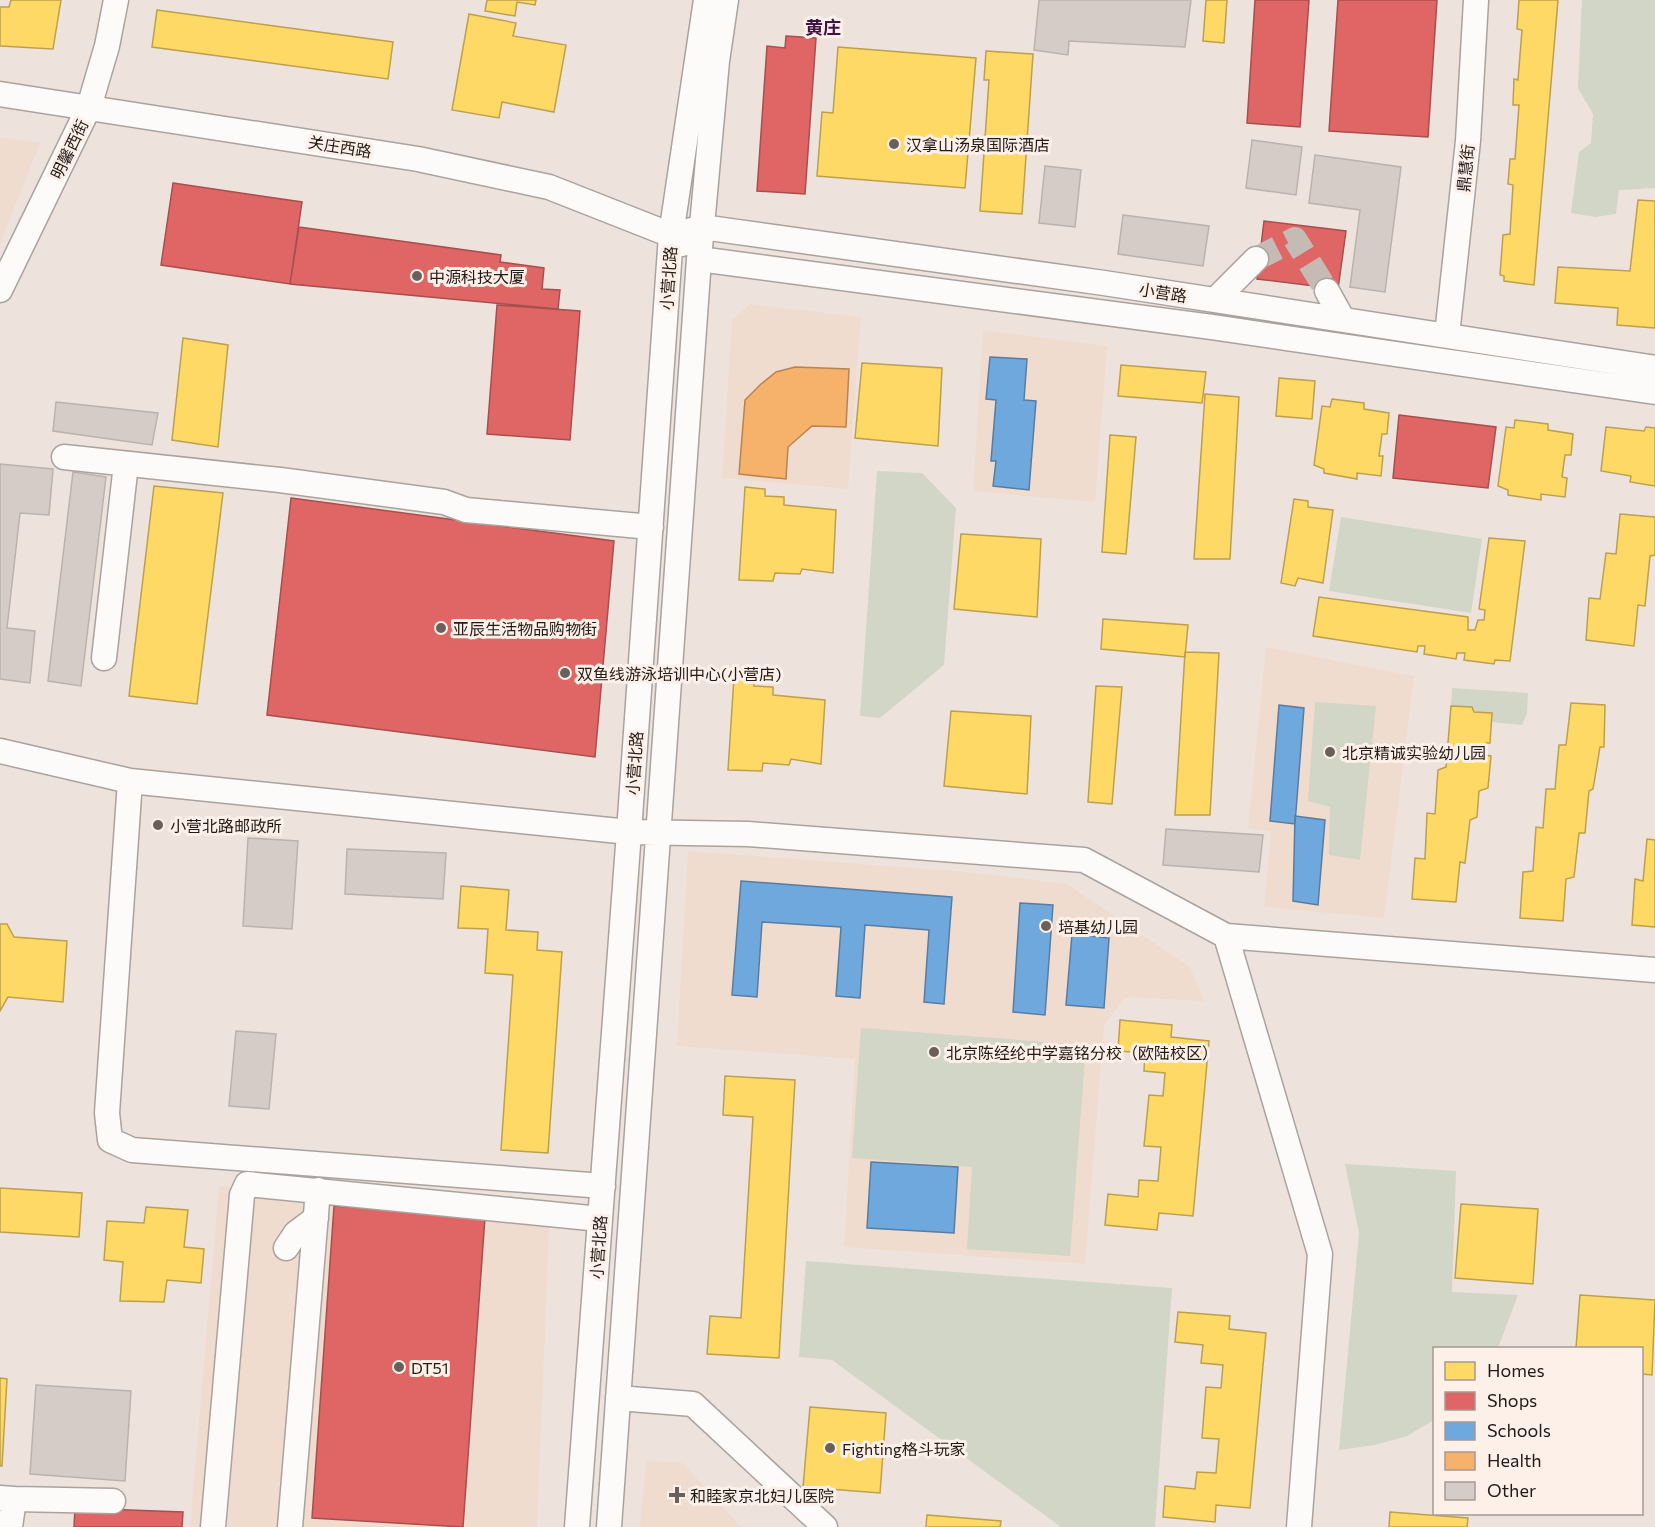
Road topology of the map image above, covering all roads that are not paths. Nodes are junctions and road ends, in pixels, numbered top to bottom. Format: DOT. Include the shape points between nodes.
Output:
graph roads {
  1 [pos="116,0"];
  2 [pos="706,0"];
  3 [pos="726,0"];
  4 [pos="1476,0"];
  5 [pos="0,94"];
  6 [pos="89,107"];
  7 [pos="702,227"];
  8 [pos="671,236"];
  9 [pos="699,259"];
  10 [pos="1256,260"];
  11 [pos="0,290"];
  12 [pos="1328,291"];
  13 [pos="1216,299"];
  14 [pos="1342,318"];
  15 [pos="1447,335"];
  16 [pos="1655,368"];
  17 [pos="1655,392"];
  18 [pos="64,457"];
  19 [pos="126,464"];
  20 [pos="651,527"];
  21 [pos="104,658"];
  22 [pos="0,751"];
  23 [pos="130,781"];
  24 [pos="629,832"];
  25 [pos="659,832"];
  26 [pos="1226,936"];
  27 [pos="1655,970"];
  28 [pos="603,1186"];
  29 [pos="318,1190"];
  30 [pos="316,1218"];
  31 [pos="600,1219"];
  32 [pos="286,1248"];
  33 [pos="618,1398"];
  34 [pos="281,1442"];
  35 [pos="295,1465"];
  36 [pos="7,1498"];
  37 [pos="113,1501"];
  38 [pos="10,1527"];
  39 [pos="213,1527"];
  40 [pos="290,1527"];
  41 [pos="577,1527"];
  42 [pos="609,1527"];
  43 [pos="825,1527"];
  44 [pos="1299,1527"];
  1 -- 6 [label="street, 明馨西街"];
  2 -- 8 [label="street, 小营北路"];
  3 -- 7 [label="street, 小营北路"];
  4 -- 15 [label="street, 鼎慧街" via="1468,141"];
  5 -- 6 [label="street, 关庄西路"];
  6 -- 8 [label="street, 关庄西路" via="418,159 538,184"];
  6 -- 11 [label="street, 明馨西街"];
  7 -- 8 [label="street, 小营路"];
  7 -- 9 [label="street, 小营北路"];
  7 -- 13 [label="street, 小营路"];
  8 -- 9 [label="street, 关庄西路"];
  8 -- 20 [label="street, 小营北路"];
  9 -- 17 [label="street, 小营路" via="1247,332"];
  9 -- 25 [label="street, 小营北路"];
  10 -- 13 [label="street"];
  12 -- 14 [label="street"];
  13 -- 14 [label="street, 小营路"];
  14 -- 15 [label="street, 小营路"];
  15 -- 16 [label="street, 小营路"];
  18 -- 19 [label="street"];
  19 -- 20 [label="street" via="386,494 444,502 466,510"];
  19 -- 21 [label="street"];
  20 -- 24 [label="street, 小营北路"];
  22 -- 23 [label="street"];
  23 -- 24 [label="street"];
  23 -- 28 [label="street" via="107,1113 110,1140 132,1150"];
  24 -- 25 [label="street"];
  24 -- 28 [label="street, 小营北路"];
  25 -- 26 [label="street" via="748,834 1084,860"];
  25 -- 33 [label="street, 小营北路"];
  26 -- 27 [label="street"];
  26 -- 44 [label="street" via="1320,1254"];
  28 -- 31 [label="street, 小营北路"];
  29 -- 30 [label="street"];
  29 -- 31 [label="street"];
  29 -- 39 [label="street" via="247,1184 242,1195"];
  30 -- 32 [label="street" via="296,1233"];
  30 -- 35 [label="street"];
  31 -- 41 [label="street, 小营北路"];
  33 -- 42 [label="street, 小营北路"];
  33 -- 43 [label="street" via="693,1404"];
  34 -- 35 [label="street"];
  35 -- 40 [label="street"];
  36 -- 37 [label="street"];
  36 -- 38 [label="street"];
}
